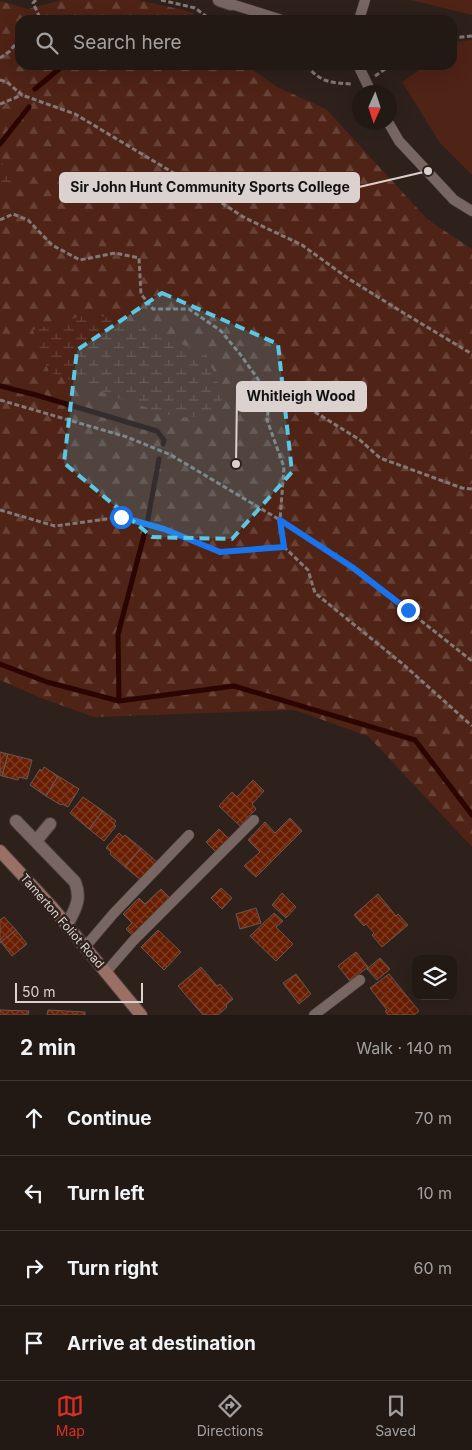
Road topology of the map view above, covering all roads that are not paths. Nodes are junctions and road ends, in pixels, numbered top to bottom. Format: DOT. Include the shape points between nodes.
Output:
graph roads {
  1 [pos="365,0"];
  2 [pos="225,2"];
  3 [pos="266,15"];
  4 [pos="360,15"];
  5 [pos="360,70"];
  6 [pos="368,85"];
  7 [pos="392,130"];
  8 [pos="469,205"];
  9 [pos="254,820"];
  10 [pos="16,821"];
  11 [pos="50,824"];
  12 [pos="189,835"];
  13 [pos="36,841"];
  14 [pos="0,851"];
  15 [pos="67,926"];
  16 [pos="85,947"];
  17 [pos="106,972"];
  18 [pos="360,980"];
  19 [pos="141,1015"];
  20 [pos="314,1015"];
  1 -- 4 [label="lane"];
  2 -- 3 [label="lane"];
  5 -- 6 [label="lane"];
  7 -- 8 [label="lane" via="399,142 454,200"];
  9 -- 17 [label="lane"];
  10 -- 13 [label="street"];
  11 -- 13 [label="street"];
  12 -- 16 [label="lane"];
  13 -- 15 [label="street" via="75,882 79,892 77,906"];
  14 -- 15 [label="main road, Tamerton Foliot Road"];
  15 -- 16 [label="main road, Tamerton Foliot Road"];
  16 -- 17 [label="main road, Tamerton Foliot Road"];
  17 -- 19 [label="main road, Tamerton Foliot Road"];
  18 -- 20 [label="lane"];
}
